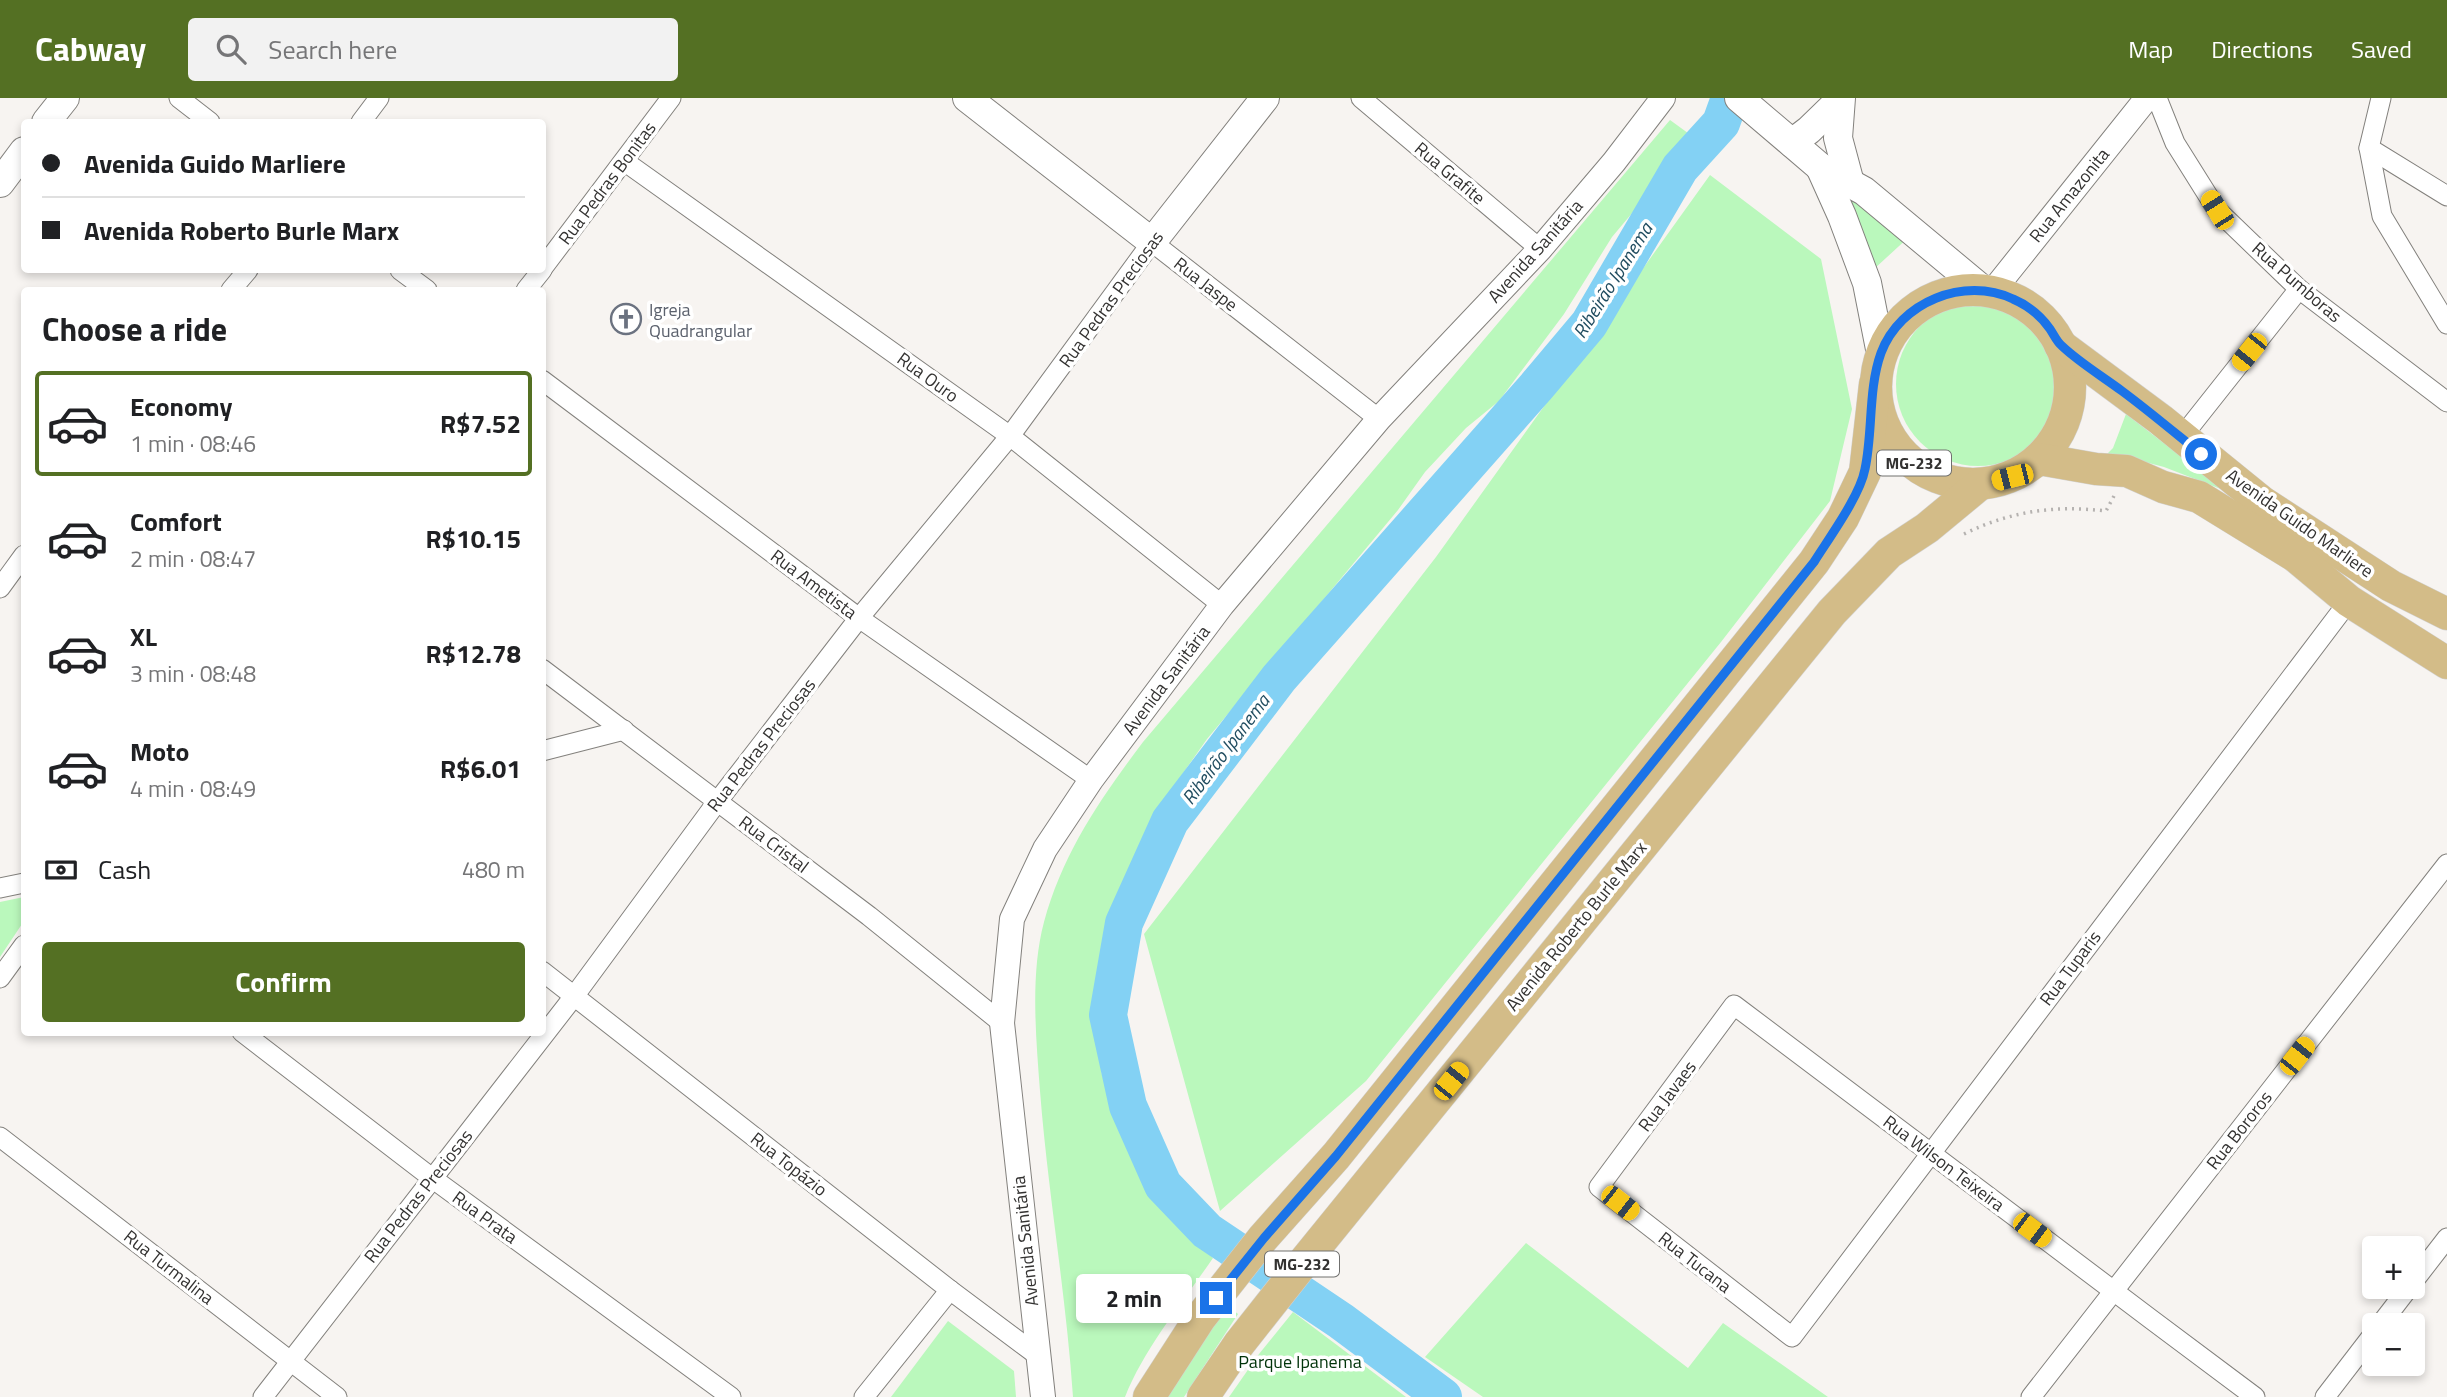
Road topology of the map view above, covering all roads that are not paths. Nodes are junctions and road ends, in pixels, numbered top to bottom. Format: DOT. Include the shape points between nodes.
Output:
graph roads {
  1 [pos="65,98"];
  2 [pos="179,98"];
  3 [pos="379,98"];
  4 [pos="671,98"];
  5 [pos="967,98"];
  6 [pos="1265,98"];
  7 [pos="1361,98"];
  8 [pos="1663,98"];
  9 [pos="1739,98"];
  10 [pos="2147,98"];
  11 [pos="2157,98"];
  12 [pos="2381,98"];
  13 [pos="1841,99"];
  14 [pos="48,119"];
  15 [pos="206,119"];
  16 [pos="363,119"];
  17 [pos="1784,136"];
  18 [pos="2369,148"];
  19 [pos="21,155"];
  20 [pos="624,161"];
  21 [pos="1820,167"];
  22 [pos="0,183"];
  23 [pos="1850,183"];
  24 [pos="2447,196"];
  25 [pos="1152,242"];
  26 [pos="1540,249"];
  27 [pos="546,264"];
  28 [pos="245,273"];
  29 [pos="404,273"];
  30 [pos="539,273"];
  31 [pos="234,287"];
  32 [pos="422,287"];
  33 [pos="528,287"];
  34 [pos="2299,289"];
  35 [pos="1987,291"];
  36 [pos="2447,324"];
  37 [pos="2060,345"];
  38 [pos="1881,354"];
  39 [pos="546,383"];
  40 [pos="1875,384"];
  41 [pos="2447,402"];
  42 [pos="1380,419"];
  43 [pos="1010,436"];
  44 [pos="2181,438"];
  45 [pos="2039,458"];
  46 [pos="1979,485"];
  47 [pos="16,565"];
  48 [pos="0,588"];
  49 [pos="2348,601"];
  50 [pos="1222,605"];
  51 [pos="2447,614"];
  52 [pos="859,618"];
  53 [pos="2447,663"];
  54 [pos="546,672"];
  55 [pos="624,730"];
  56 [pos="546,750"];
  57 [pos="1091,780"];
  58 [pos="717,802"];
  59 [pos="2447,864"];
  60 [pos="21,884"];
  61 [pos="0,888"];
  62 [pos="21,949"];
  63 [pos="546,974"];
  64 [pos="0,978"];
  65 [pos="575,995"];
  66 [pos="1734,1005"];
  67 [pos="1002,1023"];
  68 [pos="546,1032"];
  69 [pos="247,1036"];
  70 [pos="543,1036"];
  71 [pos="0,1137"];
  72 [pos="1930,1153"];
  73 [pos="432,1178"];
  74 [pos="1599,1187"];
  75 [pos="2447,1238"];
  76 [pos="2425,1266"];
  77 [pos="950,1290"];
  78 [pos="2114,1291"];
  79 [pos="2400,1299"];
  80 [pos="2389,1313"];
  81 [pos="1792,1337"];
  82 [pos="2362,1349"];
  83 [pos="1037,1355"];
  84 [pos="290,1360"];
  85 [pos="263,1397"];
  86 [pos="337,1397"];
  87 [pos="731,1397"];
  88 [pos="864,1397"];
  89 [pos="1043,1397"];
  90 [pos="1149,1397"];
  91 [pos="1203,1397"];
  92 [pos="2031,1397"];
  93 [pos="2255,1397"];
  94 [pos="2325,1397"];
  1 -- 14 [label="main road"];
  2 -- 15 [label="street"];
  3 -- 16 [label="street"];
  4 -- 20 [label="street, Rua Pedras Bonitas"];
  5 -- 25 [label="main road, Rua Jaspe"];
  6 -- 25 [label="main road, Rua Pedras Preciosas"];
  7 -- 26 [label="street, Rua Grafite"];
  8 -- 26 [label="street, Avenida Sanitária"];
  9 -- 17 [label="main road"];
  10 -- 35 [label="street, Rua Amazonita"];
  11 -- 34 [label="street, Rua Pumboras" via="2175,143 2217,210"];
  12 -- 18 [label="street"];
  13 -- 17 [label="main road" via="1809,130"];
  13 -- 23 [label="main road" via="1838,138"];
  17 -- 21 [label="main road"];
  18 -- 24 [label="street"];
  18 -- 36 [label="street" via="2382,216"];
  19 -- 22 [label="main road"];
  20 -- 27 [label="street, Rua Pedras Bonitas"];
  20 -- 43 [label="street, Rua Ouro"];
  21 -- 23 [label="main road"];
  21 -- 38 [label="main road" via="1867,283"];
  23 -- 35 [label="main road"];
  25 -- 42 [label="street, Rua Jaspe"];
  25 -- 43 [label="street, Rua Pedras Preciosas"];
  26 -- 42 [label="street, Avenida Sanitária"];
  28 -- 31 [label="street"];
  29 -- 32 [label="street"];
  30 -- 33 [label="street, Rua Pedras Bonitas"];
  34 -- 41 [label="street, Rua Pumboras"];
  34 -- 44 [label="street"];
  35 -- 37 [label="main road, MG-232" via="2032,310"];
  35 -- 38 [label="main road, MG-232" via="1957,291 1911,312 1893,331"];
  37 -- 44 [label="main road, Avenida Guido Marliere / MG-232"];
  37 -- 45 [label="main road, MG-232" via="2069,374 2068,405 2058,434"];
  38 -- 40 [label="main road, MG-232"];
  39 -- 52 [label="street, Rua Ametista"];
  40 -- 46 [label="main road, MG-232" via="1883,425 1905,458 1940,479"];
  40 -- 90 [label="main road, MG-232" via="1865,472 1814,562 1200,1318"];
  42 -- 50 [label="street, Avenida Sanitária"];
  43 -- 50 [label="street, Rua Ouro"];
  43 -- 52 [label="street, Rua Pedras Preciosas"];
  44 -- 51 [label="main road, Avenida Guido Marliere / MG-232" via="2262,502 2391,586"];
  45 -- 46 [label="main road, MG-232" via="2012,477"];
  45 -- 49 [label="main road, Avenida Guido Marliere" via="2096,470 2127,471 2199,497 2295,556"];
  46 -- 91 [label="main road, Avenida Roberto Burle Marx / MG-232" via="1889,553 1832,612 1239,1344"];
  47 -- 48 [label="street"];
  49 -- 53 [label="main road, Avenida Guido Marliere"];
  49 -- 72 [label="street, Rua Tuparis"];
  50 -- 57 [label="street, Avenida Sanitária"];
  52 -- 57 [label="street, Rua Ametista"];
  52 -- 58 [label="street, Rua Pedras Preciosas"];
  54 -- 55 [label="street, Rua Cristal"];
  55 -- 56 [label="street"];
  55 -- 58 [label="street, Rua Cristal"];
  57 -- 67 [label="street, Avenida Sanitária" via="1045,849 1012,919"];
  58 -- 65 [label="street, Rua Pedras Preciosas"];
  58 -- 67 [label="street, Rua Cristal"];
  59 -- 78 [label="street, Rua Bororos"];
  60 -- 61 [label="street"];
  62 -- 64 [label="street"];
  63 -- 65 [label="street, Rua Topázio"];
  65 -- 68 [label="street, Rua Pedras Preciosas"];
  65 -- 77 [label="street, Rua Topázio"];
  66 -- 72 [label="street, Rua Wilson Teixeira"];
  66 -- 74 [label="street, Rua Javaes"];
  67 -- 83 [label="street, Avenida Sanitária"];
  69 -- 73 [label="street, Rua Prata"];
  70 -- 73 [label="street, Rua Pedras Preciosas"];
  71 -- 84 [label="street, Rua Turmalina"];
  72 -- 78 [label="street, Rua Wilson Teixeira"];
  72 -- 81 [label="street, Rua Tuparis"];
  73 -- 84 [label="street, Rua Pedras Preciosas"];
  73 -- 87 [label="street, Rua Prata"];
  74 -- 81 [label="street, Rua Tucana"];
  75 -- 76 [label="street"];
  77 -- 83 [label="street, Rua Topázio"];
  77 -- 88 [label="street"];
  78 -- 92 [label="street, Rua Bororos"];
  78 -- 93 [label="street, Rua Wilson Teixeira"];
  79 -- 80 [label="street"];
  82 -- 94 [label="street"];
  83 -- 89 [label="street, Avenida Sanitária"];
  84 -- 85 [label="street, Rua Pedras Preciosas"];
  84 -- 86 [label="street, Rua Turmalina"];
}
